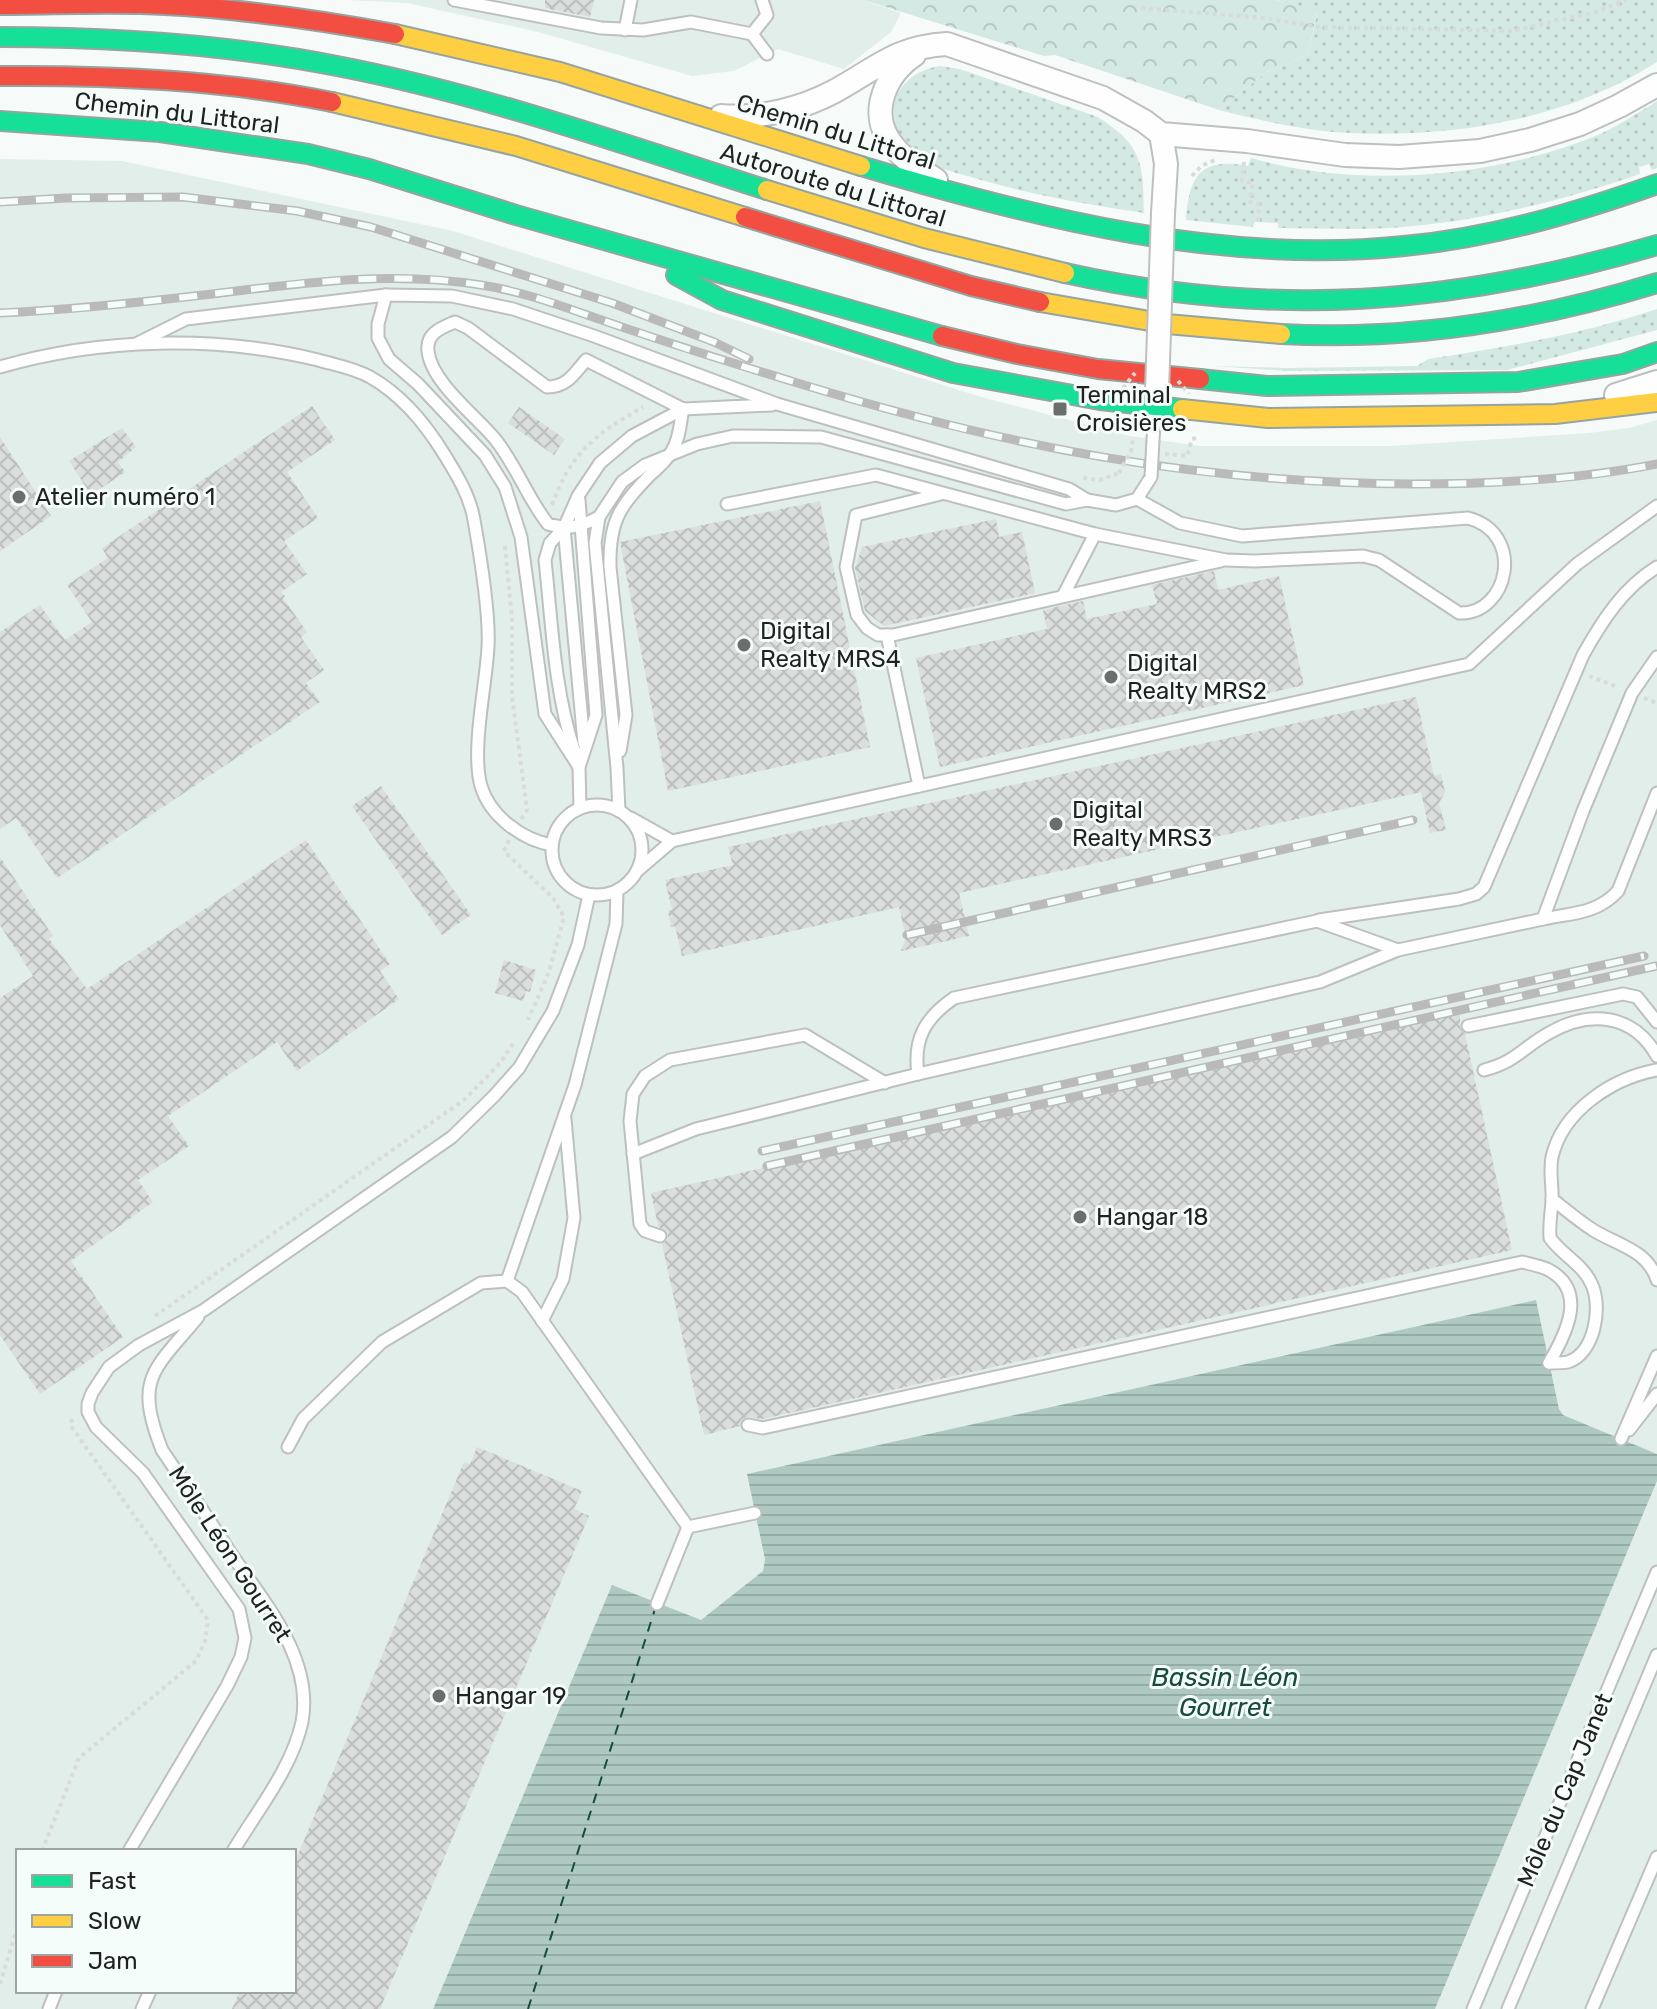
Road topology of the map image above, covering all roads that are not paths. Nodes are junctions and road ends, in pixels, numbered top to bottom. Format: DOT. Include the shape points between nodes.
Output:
graph roads {
  1 [pos="454,0"];
  2 [pos="631,0"];
  3 [pos="762,0"];
  4 [pos="145,3"];
  5 [pos="187,3"];
  6 [pos="0,5"];
  7 [pos="625,30"];
  8 [pos="752,34"];
  9 [pos="0,37"];
  10 [pos="927,45"];
  11 [pos="767,54"];
  12 [pos="0,76"];
  13 [pos="1657,85"];
  14 [pos="685,111"];
  15 [pos="0,121"];
  16 [pos="1161,134"];
  17 [pos="1657,184"];
  18 [pos="956,194"];
  19 [pos="1657,245"];
  20 [pos="623,246"];
  21 [pos="1657,283"];
  22 [pos="386,295"];
  23 [pos="136,344"];
  24 [pos="1657,352"];
  25 [pos="0,367"];
  26 [pos="1657,382"];
  27 [pos="1156,399"];
  28 [pos="1657,402"];
  29 [pos="777,404"];
  30 [pos="683,409"];
  31 [pos="1555,414"];
  32 [pos="670,455"];
  33 [pos="944,493"];
  34 [pos="578,496"];
  35 [pos="1137,499"];
  36 [pos="1087,500"];
  37 [pos="727,504"];
  38 [pos="1657,506"];
  39 [pos="599,517"];
  40 [pos="580,527"];
  41 [pos="564,528"];
  42 [pos="1095,534"];
  43 [pos="1226,560"];
  44 [pos="1657,567"];
  45 [pos="1063,596"];
  46 [pos="887,635"];
  47 [pos="1657,657"];
  48 [pos="585,747"];
  49 [pos="579,767"];
  50 [pos="617,768"];
  51 [pos="919,786"];
  52 [pos="1657,793"];
  53 [pos="580,808"];
  54 [pos="623,814"];
  55 [pos="672,841"];
  56 [pos="552,845"];
  57 [pos="637,871"];
  58 [pos="617,891"];
  59 [pos="589,895"];
  60 [pos="1543,919"];
  61 [pos="1317,921"];
  62 [pos="1398,950"];
  63 [pos="1657,1022"];
  64 [pos="1468,1026"];
  65 [pos="1657,1056"];
  66 [pos="1484,1070"];
  67 [pos="1657,1070"];
  68 [pos="918,1074"];
  69 [pos="885,1083"];
  70 [pos="565,1114"];
  71 [pos="633,1154"];
  72 [pos="1552,1199"];
  73 [pos="660,1236"];
  74 [pos="1657,1280"];
  75 [pos="507,1281"];
  76 [pos="204,1310"];
  77 [pos="542,1321"];
  78 [pos="1657,1356"];
  79 [pos="1657,1394"];
  80 [pos="748,1425"];
  81 [pos="288,1447"];
  82 [pos="755,1513"];
  83 [pos="688,1527"];
  84 [pos="1657,1572"];
  85 [pos="657,1604"];
  86 [pos="1657,1655"];
  87 [pos="130,1849"];
  88 [pos="234,1849"];
  89 [pos="1657,1857"];
  90 [pos="1473,2009"];
  91 [pos="1508,2009"];
  92 [pos="1592,2009"];
  1 -- 7 [label="lane"];
  2 -- 7 [label="lane"];
  3 -- 8 [label="lane" via="767,15"];
  4 -- 5 [label="main road, Chemin du Littoral"];
  4 -- 6 [label="main road, Chemin du Littoral"];
  5 -- 14 [label="main road, Chemin du Littoral" via="384,31 503,57"];
  7 -- 8 [label="lane" via="691,22"];
  8 -- 11 [label="lane"];
  9 -- 19 [label="main road, Autoroute du Littoral" via="159,41 362,71 509,110 914,236 1140,289 1290,302 1375,301 1529,281"];
  10 -- 14 [label="street" via="903,51 835,91 795,107 726,117"];
  10 -- 16 [label="street" via="947,44 1103,98"];
  10 -- 18 [label="street" via="900,64 884,87 882,125 901,154"];
  12 -- 21 [label="main road" via="196,81 365,108 516,146 971,286 1184,326 1334,337 1446,330 1565,309"];
  13 -- 16 [label="street" via="1580,124 1480,151 1399,157 1245,155"];
  14 -- 18 [label="main road, Chemin du Littoral"];
  15 -- 20 [label="main road, Chemin du Littoral" via="160,132 308,154"];
  16 -- 27 [label="street, bridge" via="1166,164"];
  17 -- 18 [label="main road, Chemin du Littoral" via="1550,218 1371,249 1299,250 1142,236"];
  20 -- 24 [label="main road" via="1017,354 1183,379 1267,386 1518,382 1623,364"];
  20 -- 27 [label="main road" via="722,300 953,373 1077,397"];
  22 -- 23 [label="lane" via="186,319"];
  22 -- 29 [label="lane" via="452,296 513,309"];
  22 -- 49 [label="lane" via="378,338 389,359 485,455 505,487 521,537 545,714"];
  23 -- 25 [label="lane" via="46,354"];
  23 -- 56 [label="lane" via="286,353 351,368 371,377 426,424 462,483 474,519 488,643 478,770 486,799 515,829"];
  26 -- 31 [label="street"];
  27 -- 31 [label="main road" via="1268,418"];
  27 -- 35 [label="lane, bridge" via="1151,477"];
  28 -- 31 [label="main road"];
  29 -- 30 [label="lane"];
  29 -- 36 [label="lane" via="1069,489"];
  30 -- 32 [label="lane"];
  30 -- 34 [label="lane" via="632,436 600,463"];
  30 -- 41 [label="lane" via="586,360 567,382 547,387 468,328 455,322 437,329 427,349 433,368 496,440 541,516"];
  32 -- 36 [label="lane" via="733,436 821,437 1066,504"];
  32 -- 39 [label="lane" via="622,482"];
  32 -- 50 [label="lane" via="621,507 609,549 626,715"];
  33 -- 37 [label="lane" via="876,475"];
  33 -- 42 [label="lane"];
  33 -- 46 [label="lane" via="856,515 846,567 857,615 867,628"];
  34 -- 40 [label="lane"];
  34 -- 41 [label="lane"];
  35 -- 36 [label="lane" via="1116,505"];
  35 -- 43 [label="lane" via="1180,523 1242,536 1468,518 1484,522 1496,534 1505,572 1483,607 1459,613 1379,560 1363,556"];
  38 -- 51 [label="lane" via="1577,564 1469,664"];
  39 -- 40 [label="lane"];
  39 -- 50 [label="lane" via="595,543"];
  40 -- 41 [label="lane"];
  40 -- 48 [label="lane" via="596,715"];
  41 -- 48 [label="lane"];
  41 -- 49 [label="lane" via="550,543 545,560 562,713"];
  42 -- 43 [label="lane"];
  42 -- 45 [label="lane"];
  43 -- 45 [label="lane"];
  44 -- 61 [label="lane" via="1603,620 1583,655 1484,887 1459,899"];
  45 -- 46 [label="lane"];
  46 -- 51 [label="lane"];
  47 -- 60 [label="lane" via="1632,693"];
  48 -- 49 [label="lane"];
  49 -- 53 [label="lane"];
  50 -- 54 [label="lane"];
  51 -- 55 [label="lane"];
  52 -- 60 [label="lane" via="1618,891 1594,910"];
  53 -- 54 [label="lane" via="600,805"];
  53 -- 56 [label="lane" via="561,823"];
  54 -- 55 [label="lane"];
  54 -- 57 [label="lane" via="641,842"];
  55 -- 57 [label="lane"];
  56 -- 59 [label="lane" via="565,882"];
  57 -- 58 [label="lane"];
  58 -- 59 [label="lane"];
  58 -- 70 [label="lane" via="616,924"];
  59 -- 76 [label="lane, Môle Léon Gourret" via="578,945 553,1011 519,1068 494,1096 452,1137"];
  60 -- 62 [label="lane"];
  61 -- 62 [label="lane"];
  61 -- 68 [label="lane" via="954,998 936,1010 921,1034"];
  62 -- 68 [label="lane" via="1320,982"];
  63 -- 64 [label="lane" via="1637,997 1623,994"];
  65 -- 66 [label="lane" via="1638,1032 1608,1018 1560,1027 1511,1061"];
  67 -- 72 [label="lane" via="1619,1081 1577,1113 1552,1157"];
  68 -- 69 [label="lane"];
  69 -- 71 [label="lane" via="696,1129"];
  69 -- 71 [label="lane" via="805,1035 670,1060 645,1076 633,1094"];
  70 -- 75 [label="lane"];
  70 -- 77 [label="lane" via="574,1218 563,1279"];
  71 -- 73 [label="lane" via="640,1224"];
  72 -- 74 [label="lane" via="1597,1232 1633,1249"];
  72 -- 80 [label="lane" via="1550,1238 1592,1283 1598,1307 1583,1350 1569,1362 1549,1363 1567,1333 1571,1308 1565,1285 1548,1270 1522,1262 763,1428"];
  75 -- 77 [label="lane" via="522,1292"];
  75 -- 81 [label="lane" via="481,1283 382,1342 303,1419"];
  76 -- 87 [label="lane, Môle Léon Gourret" via="109,1367 88,1404 96,1427 143,1473 239,1609 245,1638 227,1686"];
  76 -- 88 [label="lane, Môle Léon Gourret" via="154,1370 149,1383 153,1427 162,1450 282,1630 301,1681 303,1719 297,1741"];
  77 -- 83 [label="lane"];
  78 -- 79 [label="lane" via="1621,1439"];
  82 -- 83 [label="lane"];
  83 -- 85 [label="lane"];
  84 -- 90 [label="lane, Môle du Cap Janet"];
  86 -- 91 [label="lane, Môle du Cap Janet"];
  89 -- 92 [label="lane"];
}
